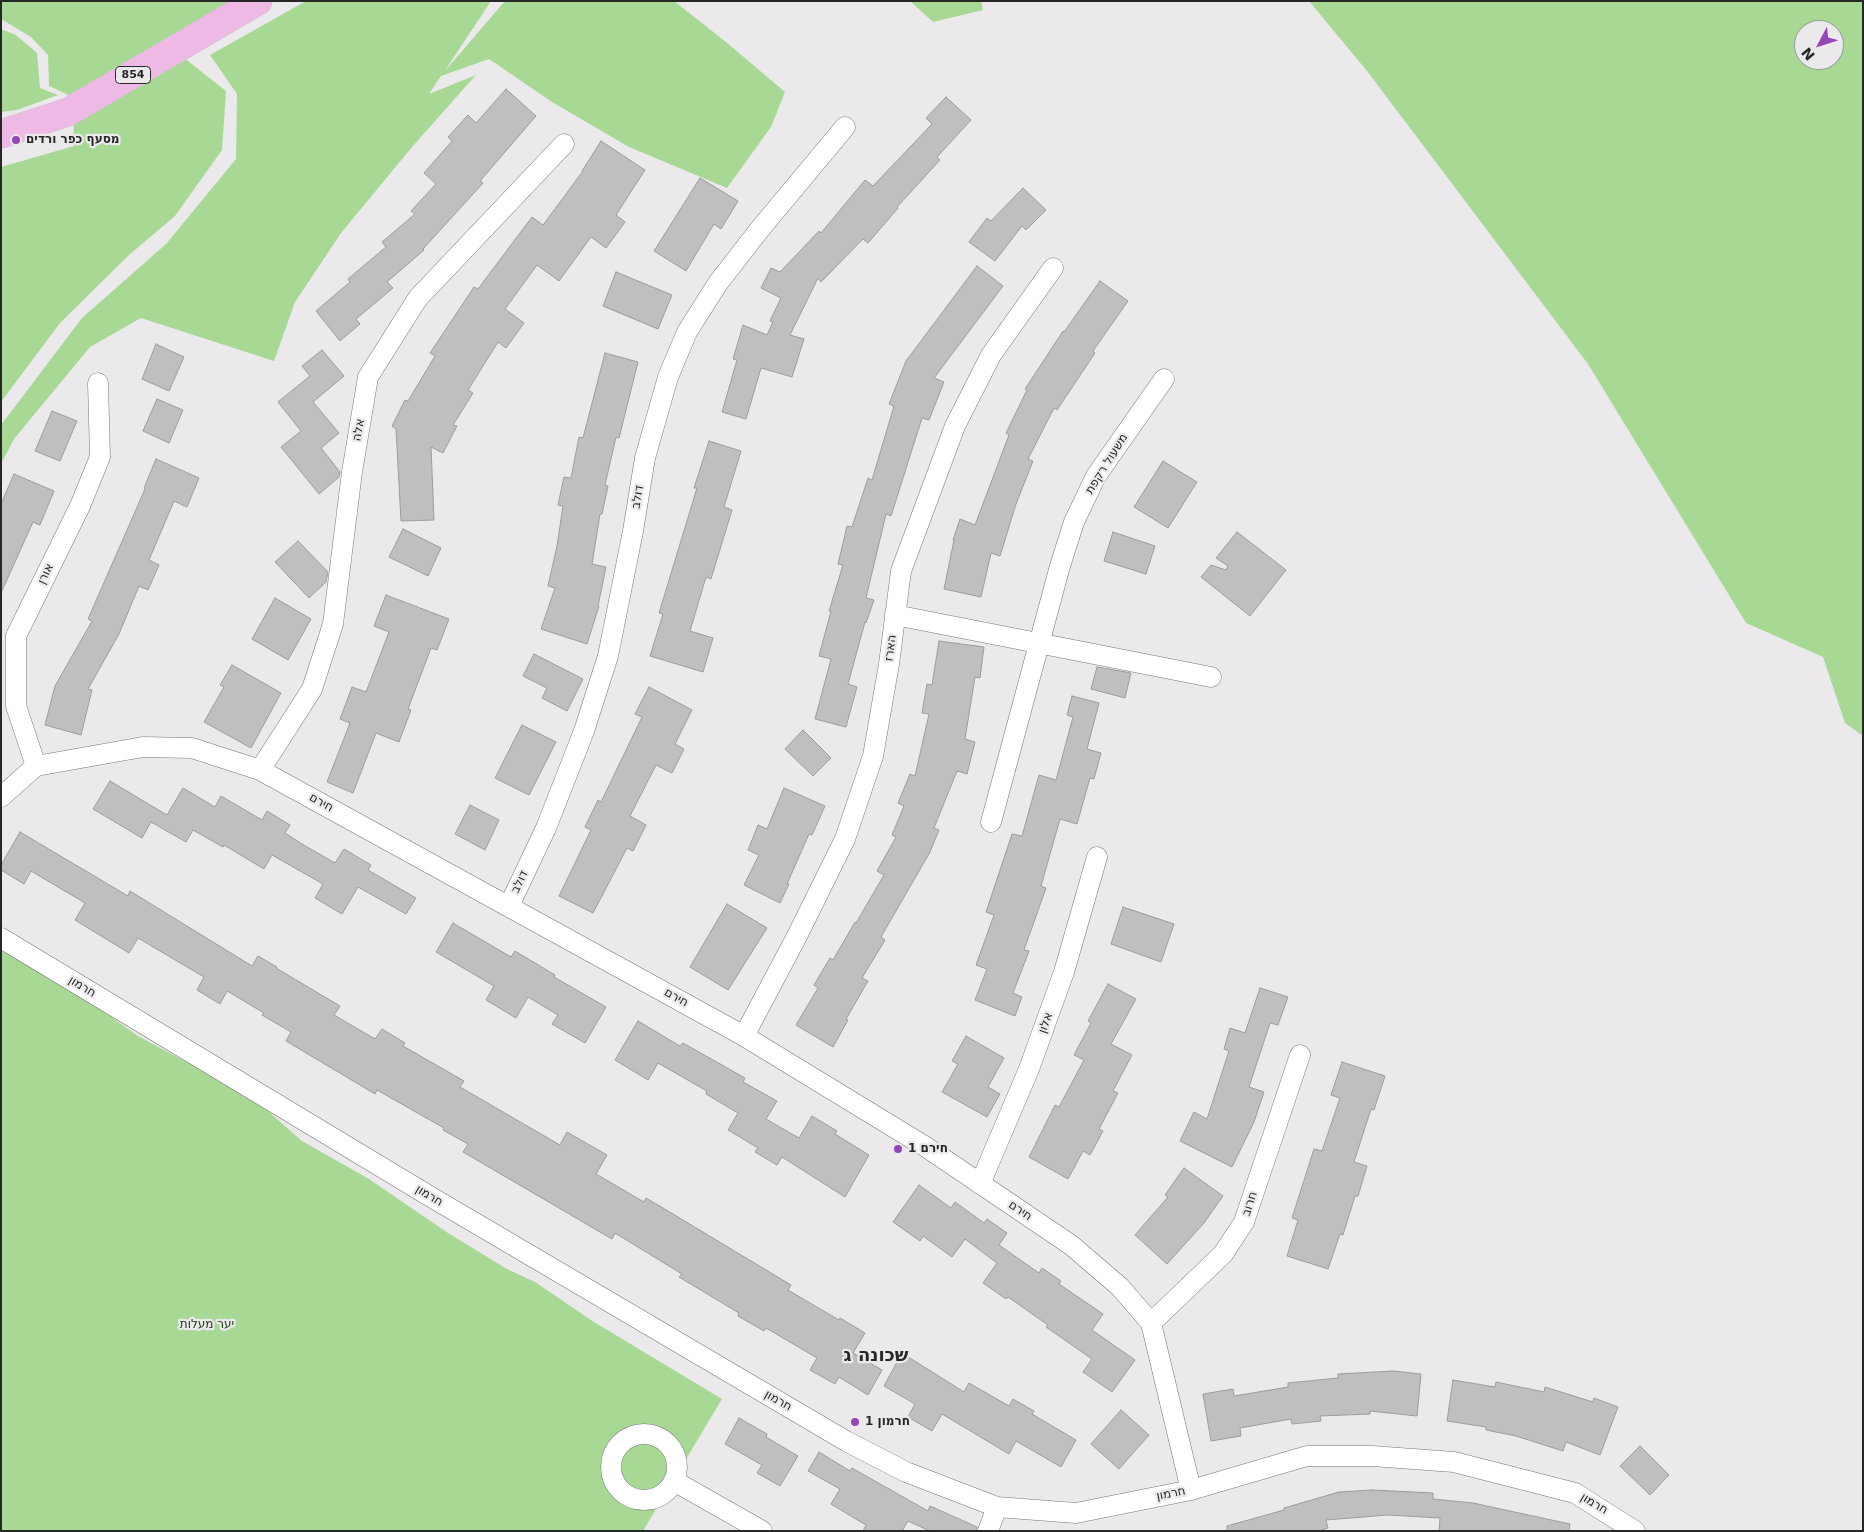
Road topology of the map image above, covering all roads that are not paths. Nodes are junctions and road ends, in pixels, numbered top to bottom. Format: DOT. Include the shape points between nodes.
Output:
graph roads {
  1 [pos="258,1"];
  2 [pos="845,127"];
  3 [pos="1,134"];
  4 [pos="564,144"];
  5 [pos="1053,268"];
  6 [pos="1164,379"];
  7 [pos="98,383"];
  8 [pos="895,615"];
  9 [pos="1040,644"];
  10 [pos="1211,677"];
  11 [pos="36,766"];
  12 [pos="260,770"];
  13 [pos="1,797"];
  14 [pos="991,822"];
  15 [pos="1097,857"];
  16 [pos="509,906"];
  17 [pos="1,938"];
  18 [pos="744,1036"];
  19 [pos="1300,1055"];
  20 [pos="980,1184"];
  21 [pos="1151,1323"];
  22 [pos="674,1481"];
  23 [pos="1191,1490"];
  24 [pos="998,1507"];
  25 [pos="1624,1528"];
  26 [pos="762,1531"];
  27 [pos="988,1531"];
  1 -- 3 [label="main road, 854" via="68,112"];
  2 -- 16 [label="street, דולב" via="760,229 687,332 668,377 645,458 608,656 584,731 546,828"];
  4 -- 12 [label="street, אלה" via="418,298 368,378 352,472 333,624 312,689"];
  5 -- 8 [label="street, הארז" via="991,356 955,426 901,571"];
  6 -- 9 [label="street, משעול רקפת" via="1096,476 1074,522"];
  7 -- 11 [label="street, אורן" via="100,456 80,506 16,636 16,706"];
  8 -- 9 [label="street"];
  8 -- 18 [label="street, הארז" via="872,756 845,839"];
  9 -- 10 [label="street"];
  9 -- 14 [label="street, משעול רקפת"];
  11 -- 12 [label="street, חירם" via="143,747 192,748"];
  11 -- 13 [label="street"];
  12 -- 16 [label="street, חירם"];
  15 -- 20 [label="street, אלון" via="1064,972 1029,1069"];
  16 -- 18 [label="street, חירם"];
  17 -- 24 [label="street, חרמון" via="431,1197 846,1441 906,1472"];
  18 -- 20 [label="street, חירם" via="926,1147"];
  19 -- 21 [label="street, חרוב" via="1244,1222 1223,1254"];
  20 -- 21 [label="street, חירם" via="1071,1245 1120,1287"];
  21 -- 23 [label="street, חירם"];
  22 -- 26 [label="street"];
  23 -- 24 [label="street, חרמון" via="1076,1513"];
  23 -- 25 [label="street, חרמון" via="1307,1456 1372,1456 1454,1462 1575,1493"];
  24 -- 27 [label="street"];
}
